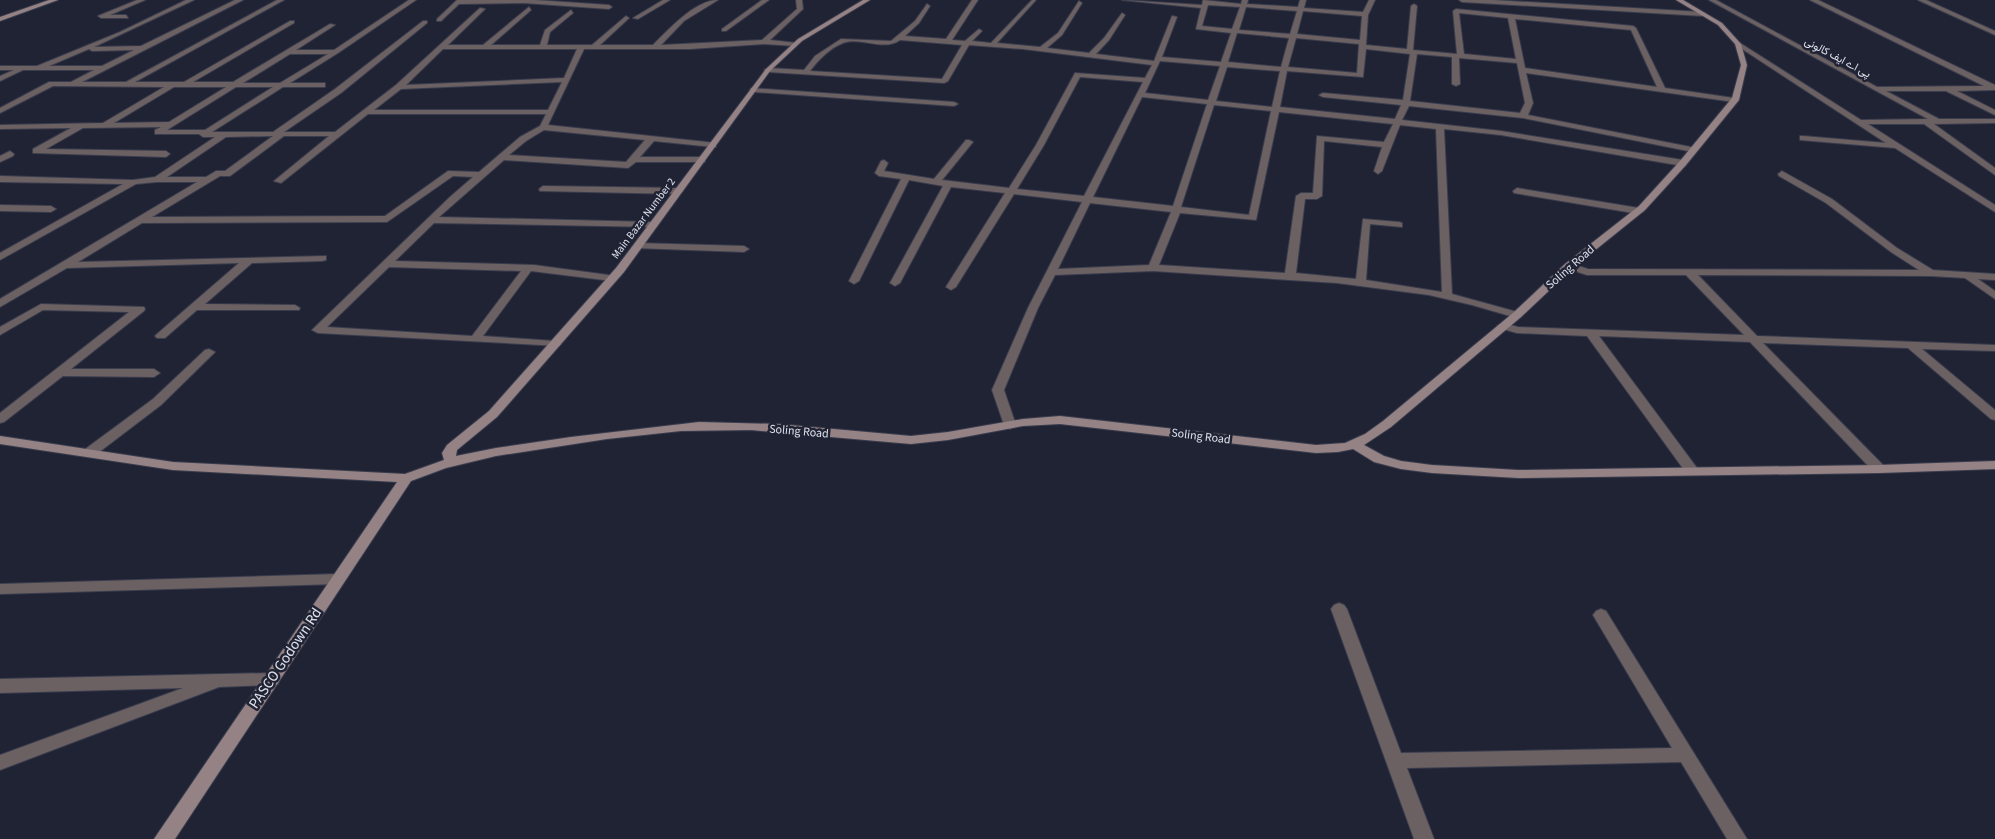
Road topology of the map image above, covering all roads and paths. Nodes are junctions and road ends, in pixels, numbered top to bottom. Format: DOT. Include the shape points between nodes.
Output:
graph roads {
  1 [pos="55,0"];
  2 [pos="142,0"];
  3 [pos="191,0"];
  4 [pos="240,0"];
  5 [pos="281,0"];
  6 [pos="413,0"];
  7 [pos="524,0"];
  8 [pos="667,0"];
  9 [pos="715,0"];
  10 [pos="766,0"];
  11 [pos="799,0"];
  12 [pos="867,0"];
  13 [pos="975,0"];
  14 [pos="1125,0"];
  15 [pos="1303,0"];
  16 [pos="1372,0"];
  17 [pos="1462,0"];
  18 [pos="1679,0"];
  19 [pos="1712,0"];
  20 [pos="1813,0"];
  21 [pos="1921,0"];
  22 [pos="459,1"];
  23 [pos="1034,1"];
  24 [pos="1475,1"];
  25 [pos="1079,3"];
  26 [pos="1206,3"];
  27 [pos="1244,3"];
  28 [pos="1540,3"];
  29 [pos="927,6"];
  30 [pos="1414,6"];
  31 [pos="609,7"];
  32 [pos="482,9"];
  33 [pos="1300,9"];
  34 [pos="529,10"];
  35 [pos="571,12"];
  36 [pos="1366,14"];
  37 [pos="1704,14"];
  38 [pos="1122,15"];
  39 [pos="1511,15"];
  40 [pos="126,16"];
  41 [pos="1174,17"];
  42 [pos="626,18"];
  43 [pos="636,18"];
  44 [pos="0,19"];
  45 [pos="439,20"];
  46 [pos="292,22"];
  47 [pos="425,22"];
  48 [pos="332,25"];
  49 [pos="724,30"];
  50 [pos="979,31"];
  51 [pos="1234,31"];
  52 [pos="1995,33"];
  53 [pos="1293,36"];
  54 [pos="899,38"];
  55 [pos="949,40"];
  56 [pos="764,42"];
  57 [pos="967,42"];
  58 [pos="795,44"];
  59 [pos="993,44"];
  60 [pos="1363,44"];
  61 [pos="1738,44"];
  62 [pos="442,47"];
  63 [pos="485,47"];
  64 [pos="543,47"];
  65 [pos="581,47"];
  66 [pos="594,47"];
  67 [pos="655,47"];
  68 [pos="142,48"];
  69 [pos="85,49"];
  70 [pos="1042,49"];
  71 [pos="1412,51"];
  72 [pos="288,52"];
  73 [pos="336,52"];
  74 [pos="1091,55"];
  75 [pos="1458,55"];
  76 [pos="1157,61"];
  77 [pos="1520,61"];
  78 [pos="1222,64"];
  79 [pos="0,68"];
  80 [pos="24,68"];
  81 [pos="38,68"];
  82 [pos="103,68"];
  83 [pos="1284,69"];
  84 [pos="768,70"];
  85 [pos="1522,70"];
  86 [pos="805,73"];
  87 [pos="0,79"];
  88 [pos="568,80"];
  89 [pos="1148,80"];
  90 [pos="175,83"];
  91 [pos="187,83"];
  92 [pos="72,84"];
  93 [pos="128,84"];
  94 [pos="1456,84"];
  95 [pos="280,85"];
  96 [pos="322,85"];
  97 [pos="234,86"];
  98 [pos="399,87"];
  99 [pos="1947,88"];
  100 [pos="1995,88"];
  101 [pos="1876,89"];
  102 [pos="754,90"];
  103 [pos="1662,90"];
  104 [pos="1140,95"];
  105 [pos="1324,95"];
  106 [pos="1734,100"];
  107 [pos="1210,103"];
  108 [pos="1406,103"];
  109 [pos="954,104"];
  110 [pos="1276,110"];
  111 [pos="0,111"];
  112 [pos="368,112"];
  113 [pos="550,112"];
  114 [pos="1523,116"];
  115 [pos="1994,120"];
  116 [pos="1398,122"];
  117 [pos="1861,122"];
  118 [pos="1926,122"];
  119 [pos="1939,122"];
  120 [pos="171,124"];
  121 [pos="82,125"];
  122 [pos="104,125"];
  123 [pos="1440,126"];
  124 [pos="0,127"];
  125 [pos="543,127"];
  126 [pos="207,132"];
  127 [pos="225,134"];
  128 [pos="279,134"];
  129 [pos="337,134"];
  130 [pos="1803,138"];
  131 [pos="651,139"];
  132 [pos="969,142"];
  133 [pos="713,145"];
  134 [pos="1387,145"];
  135 [pos="1897,146"];
  136 [pos="1693,150"];
  137 [pos="10,154"];
  138 [pos="166,154"];
  139 [pos="502,157"];
  140 [pos="0,159"];
  141 [pos="634,159"];
  142 [pos="702,160"];
  143 [pos="884,163"];
  144 [pos="1683,163"];
  145 [pos="1378,171"];
  146 [pos="1995,172"];
  147 [pos="1782,174"];
  148 [pos="481,175"];
  149 [pos="906,177"];
  150 [pos="0,179"];
  151 [pos="157,179"];
  152 [pos="208,180"];
  153 [pos="278,180"];
  154 [pos="134,182"];
  155 [pos="936,182"];
  156 [pos="948,184"];
  157 [pos="543,189"];
  158 [pos="679,191"];
  159 [pos="1011,191"];
  160 [pos="1517,191"];
  161 [pos="1087,201"];
  162 [pos="0,208"];
  163 [pos="51,209"];
  164 [pos="1995,209"];
  165 [pos="1176,210"];
  166 [pos="1639,211"];
  167 [pos="141,220"];
  168 [pos="432,220"];
  169 [pos="653,225"];
  170 [pos="1399,225"];
  171 [pos="638,246"];
  172 [pos="744,249"];
  173 [pos="0,257"];
  174 [pos="322,258"];
  175 [pos="249,260"];
  176 [pos="387,264"];
  177 [pos="64,265"];
  178 [pos="1569,266"];
  179 [pos="528,268"];
  180 [pos="1154,268"];
  181 [pos="1688,271"];
  182 [pos="1051,272"];
  183 [pos="1931,273"];
  184 [pos="1290,277"];
  185 [pos="1968,277"];
  186 [pos="1995,277"];
  187 [pos="612,278"];
  188 [pos="854,281"];
  189 [pos="1361,282"];
  190 [pos="895,283"];
  191 [pos="951,287"];
  192 [pos="1995,296"];
  193 [pos="1447,298"];
  194 [pos="0,304"];
  195 [pos="194,307"];
  196 [pos="294,308"];
  197 [pos="1517,315"];
  198 [pos="1503,326"];
  199 [pos="0,332"];
  200 [pos="1590,332"];
  201 [pos="161,336"];
  202 [pos="1751,338"];
  203 [pos="475,339"];
  204 [pos="555,344"];
  205 [pos="1911,345"];
  206 [pos="1995,348"];
  207 [pos="209,352"];
  208 [pos="60,372"];
  209 [pos="154,373"];
  210 [pos="1995,416"];
  211 [pos="0,419"];
  212 [pos="1010,425"];
  213 [pos="0,440"];
  214 [pos="1356,445"];
  215 [pos="89,453"];
  216 [pos="450,460"];
  217 [pos="1995,465"];
  218 [pos="1880,469"];
  219 [pos="1692,471"];
  220 [pos="406,478"];
  221 [pos="338,579"];
  222 [pos="0,588"];
  223 [pos="1339,609"];
  224 [pos="1601,615"];
  225 [pos="272,679"];
  226 [pos="222,681"];
  227 [pos="0,686"];
  228 [pos="1685,755"];
  229 [pos="1395,761"];
  230 [pos="0,763"];
  231 [pos="164,839"];
  232 [pos="1424,839"];
  233 [pos="1737,839"];
  1 -- 44 [label="street"];
  2 -- 40 [label="street" via="101,16"];
  3 -- 69 [label="street"];
  4 -- 68 [label="street"];
  5 -- 93 [label="street"];
  6 -- 73 [label="street"];
  7 -- 22 [label="street"];
  7 -- 31 [label="street"];
  8 -- 43 [label="street"];
  9 -- 67 [label="street" via="682,20"];
  10 -- 49 [label="street"];
  11 -- 56 [label="street" via="800,9"];
  12 -- 58 [label="street, Main Bazar Number 2"];
  13 -- 55 [label="street"];
  14 -- 26 [label="street"];
  15 -- 33 [label="street"];
  16 -- 36 [label="street"];
  17 -- 24 [label="street"];
  18 -- 37 [label="street, Soling Road"];
  19 -- 101 [label="street, پی اے ایف کالونی"];
  20 -- 100 [label="street, پی اے ایف کالونی"];
  21 -- 52 [label="street"];
  22 -- 45 [label="street"];
  23 -- 59 [label="street"];
  24 -- 28 [label="street"];
  25 -- 70 [label="street" via="1060,34"];
  26 -- 27 [label="street"];
  26 -- 51 [label="street" via="1198,28"];
  27 -- 33 [label="street"];
  27 -- 51 [label="street"];
  28 -- 37 [label="street"];
  29 -- 54 [label="street" via="918,22"];
  30 -- 71 [label="street"];
  32 -- 62 [label="street"];
  33 -- 36 [label="street"];
  33 -- 53 [label="street"];
  34 -- 63 [label="street"];
  35 -- 64 [label="street" via="547,31"];
  36 -- 60 [label="street"];
  37 -- 61 [label="street, Soling Road" via="1720,24"];
  38 -- 74 [label="street" via="1107,39"];
  39 -- 75 [label="street" via="1456,11"];
  39 -- 77 [label="street"];
  39 -- 103 [label="street" via="1633,28"];
  41 -- 76 [label="street"];
  42 -- 66 [label="street"];
  46 -- 91 [label="street"];
  47 -- 128 [label="street"];
  48 -- 72 [label="street"];
  50 -- 57 [label="street"];
  51 -- 53 [label="street"];
  51 -- 78 [label="street"];
  53 -- 60 [label="street"];
  53 -- 83 [label="street"];
  54 -- 55 [label="street"];
  54 -- 86 [label="street" via="892,43 843,40 817,58"];
  55 -- 57 [label="street"];
  56 -- 58 [label="street"];
  56 -- 67 [label="street"];
  57 -- 59 [label="street"];
  57 -- 86 [label="street" via="944,81"];
  58 -- 84 [label="street, Main Bazar Number 2"];
  59 -- 70 [label="street"];
  60 -- 71 [label="street"];
  60 -- 83 [label="street" via="1360,75"];
  61 -- 106 [label="street, Soling Road" via="1744,65"];
  61 -- 117 [label="street"];
  62 -- 63 [label="street"];
  62 -- 98 [label="street"];
  63 -- 64 [label="street"];
  64 -- 65 [label="street"];
  65 -- 66 [label="street"];
  65 -- 88 [label="street"];
  66 -- 67 [label="street"];
  68 -- 69 [label="street"];
  68 -- 82 [label="street"];
  69 -- 81 [label="street"];
  70 -- 74 [label="street"];
  71 -- 75 [label="street"];
  71 -- 108 [label="street"];
  72 -- 73 [label="street"];
  72 -- 97 [label="street"];
  73 -- 95 [label="street"];
  74 -- 76 [label="street"];
  75 -- 77 [label="street"];
  75 -- 94 [label="street"];
  76 -- 78 [label="street"];
  76 -- 89 [label="street"];
  77 -- 85 [label="street"];
  78 -- 83 [label="street"];
  78 -- 107 [label="street"];
  79 -- 80 [label="street"];
  80 -- 81 [label="street"];
  80 -- 87 [label="street"];
  81 -- 82 [label="street"];
  82 -- 92 [label="street"];
  83 -- 110 [label="street"];
  84 -- 86 [label="street"];
  84 -- 102 [label="street, Main Bazar Number 2"];
  85 -- 103 [label="street"];
  85 -- 114 [label="street" via="1529,104"];
  88 -- 98 [label="street"];
  88 -- 113 [label="street"];
  89 -- 104 [label="street"];
  89 -- 159 [label="street" via="1078,75"];
  90 -- 91 [label="street"];
  90 -- 93 [label="street"];
  90 -- 122 [label="street"];
  91 -- 97 [label="street"];
  92 -- 93 [label="street"];
  92 -- 111 [label="street" via="52,84"];
  95 -- 96 [label="street"];
  95 -- 97 [label="street"];
  95 -- 126 [label="street"];
  97 -- 120 [label="street"];
  98 -- 112 [label="street"];
  99 -- 100 [label="street, پی اے ایف کالونی"];
  99 -- 101 [label="street, پی اے ایف کالونی"];
  99 -- 115 [label="street"];
  101 -- 119 [label="street"];
  102 -- 109 [label="street"];
  102 -- 133 [label="street, Main Bazar Number 2"];
  103 -- 106 [label="street"];
  104 -- 107 [label="street"];
  104 -- 161 [label="street"];
  105 -- 108 [label="street"];
  106 -- 136 [label="street, Soling Road"];
  107 -- 110 [label="street"];
  107 -- 165 [label="street"];
  108 -- 114 [label="street"];
  108 -- 116 [label="street"];
  110 -- 116 [label="street"];
  110 -- 165 [label="street" via="1253,218"];
  112 -- 113 [label="street"];
  112 -- 129 [label="street"];
  113 -- 125 [label="street"];
  114 -- 136 [label="street"];
  115 -- 119 [label="street"];
  116 -- 123 [label="street"];
  116 -- 134 [label="street"];
  117 -- 118 [label="street"];
  117 -- 135 [label="street"];
  118 -- 119 [label="street"];
  118 -- 146 [label="street"];
  120 -- 122 [label="street"];
  120 -- 126 [label="street" via="158,132"];
  121 -- 122 [label="street"];
  121 -- 124 [label="street"];
  121 -- 138 [label="street" via="36,151"];
  123 -- 144 [label="street"];
  123 -- 193 [label="street"];
  125 -- 131 [label="street"];
  125 -- 139 [label="street"];
  126 -- 127 [label="street" via="203,135"];
  127 -- 128 [label="street"];
  127 -- 151 [label="street"];
  128 -- 129 [label="street"];
  128 -- 152 [label="street" via="227,174 219,173"];
  129 -- 153 [label="street"];
  130 -- 135 [label="street"];
  131 -- 133 [label="street"];
  131 -- 141 [label="street"];
  132 -- 155 [label="street"];
  133 -- 142 [label="street, Main Bazar Number 2"];
  134 -- 145 [label="street"];
  134 -- 184 [label="street" via="1320,138 1317,196 1301,196"];
  135 -- 164 [label="street"];
  136 -- 144 [label="street, Soling Road"];
  137 -- 140 [label="street"];
  139 -- 141 [label="street" via="628,165"];
  139 -- 148 [label="street"];
  141 -- 142 [label="street"];
  142 -- 158 [label="street, Main Bazar Number 2"];
  143 -- 149 [label="street" via="879,173"];
  144 -- 166 [label="street, Soling Road"];
  147 -- 183 [label="street" via="1829,202"];
  148 -- 167 [label="street" via="451,173 387,219"];
  148 -- 168 [label="street"];
  149 -- 155 [label="street"];
  149 -- 188 [label="street"];
  150 -- 154 [label="street"];
  151 -- 152 [label="street"];
  151 -- 154 [label="street"];
  152 -- 167 [label="street"];
  154 -- 173 [label="street"];
  155 -- 156 [label="street"];
  156 -- 159 [label="street"];
  156 -- 190 [label="street"];
  157 -- 158 [label="street"];
  158 -- 169 [label="street, Main Bazar Number 2"];
  159 -- 161 [label="street"];
  159 -- 191 [label="street"];
  160 -- 166 [label="street"];
  161 -- 165 [label="street"];
  161 -- 182 [label="street"];
  162 -- 163 [label="street"];
  165 -- 180 [label="street"];
  166 -- 178 [label="street, Soling Road"];
  167 -- 177 [label="street"];
  168 -- 169 [label="street"];
  168 -- 176 [label="street"];
  169 -- 171 [label="street, Main Bazar Number 2"];
  170 -- 189 [label="street" via="1366,221"];
  171 -- 172 [label="street"];
  171 -- 187 [label="street, Main Bazar Number 2"];
  174 -- 175 [label="street"];
  175 -- 177 [label="street"];
  175 -- 195 [label="street"];
  176 -- 179 [label="street"];
  176 -- 203 [label="street" via="318,330"];
  177 -- 194 [label="street"];
  178 -- 181 [label="street" via="1587,272"];
  178 -- 197 [label="street, Soling Road"];
  179 -- 187 [label="street"];
  179 -- 203 [label="street"];
  180 -- 182 [label="street"];
  180 -- 184 [label="street"];
  181 -- 183 [label="street"];
  181 -- 202 [label="street"];
  182 -- 212 [label="street" via="998,390"];
  183 -- 185 [label="street"];
  184 -- 189 [label="street"];
  185 -- 186 [label="street"];
  185 -- 192 [label="street"];
  187 -- 204 [label="street, Main Bazar Number 2"];
  189 -- 193 [label="street"];
  193 -- 197 [label="street"];
  195 -- 196 [label="street"];
  195 -- 201 [label="street"];
  197 -- 198 [label="street, Soling Road"];
  198 -- 200 [label="street" via="1517,330"];
  198 -- 214 [label="street, Soling Road" via="1387,424"];
  199 -- 208 [label="street" via="41,307 140,308"];
  200 -- 202 [label="street"];
  200 -- 219 [label="street"];
  202 -- 205 [label="street"];
  202 -- 218 [label="street"];
  203 -- 204 [label="street"];
  204 -- 216 [label="street, Main Bazar Number 2" via="493,414 452,448 448,453"];
  205 -- 206 [label="street"];
  205 -- 210 [label="street"];
  207 -- 215 [label="street" via="157,402"];
  208 -- 209 [label="street"];
  208 -- 211 [label="street"];
  212 -- 214 [label="street, Soling Road" via="1060,420 1316,449"];
  212 -- 216 [label="street, Soling Road" via="929,440 780,428 701,426 576,439"];
  213 -- 215 [label="street"];
  214 -- 219 [label="street" via="1379,459 1432,469 1518,474"];
  215 -- 220 [label="street" via="173,466"];
  216 -- 220 [label="street, Soling Road"];
  217 -- 218 [label="street"];
  218 -- 219 [label="street"];
  220 -- 221 [label="street, PASCO Godown Rd"];
  221 -- 222 [label="street"];
  221 -- 225 [label="street, PASCO Godown Rd"];
  223 -- 229 [label="street"];
  224 -- 228 [label="street"];
  225 -- 226 [label="street"];
  225 -- 231 [label="street, PASCO Godown Rd"];
  226 -- 227 [label="street"];
  226 -- 230 [label="street"];
  228 -- 229 [label="street"];
  228 -- 233 [label="street"];
  229 -- 232 [label="street"];
}
